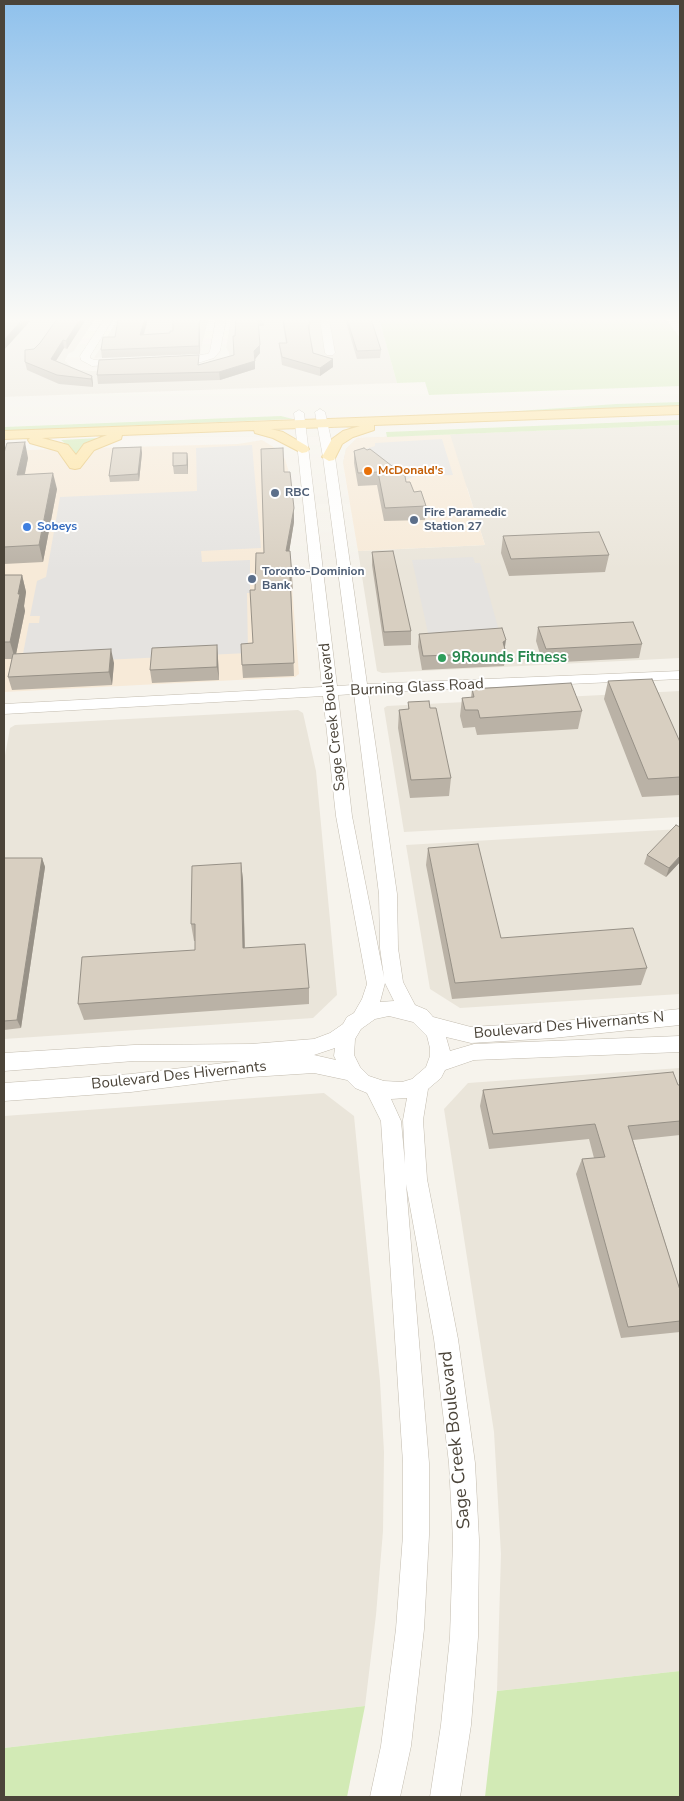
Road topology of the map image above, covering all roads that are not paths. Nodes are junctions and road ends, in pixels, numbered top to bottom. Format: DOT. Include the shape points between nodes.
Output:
graph roads {
  1 [pos="604,403"];
  2 [pos="680,410"];
  3 [pos="321,418"];
  4 [pos="299,419"];
  5 [pos="390,421"];
  6 [pos="251,427"];
  7 [pos="4,431"];
  8 [pos="131,431"];
  9 [pos="302,449"];
  10 [pos="329,457"];
  11 [pos="680,675"];
  12 [pos="360,691"];
  13 [pos="331,692"];
  14 [pos="4,709"];
  15 [pos="408,1011"];
  16 [pos="680,1017"];
  17 [pos="355,1023"];
  18 [pos="430,1024"];
  19 [pos="680,1044"];
  20 [pos="4,1062"];
  21 [pos="438,1064"];
  22 [pos="353,1073"];
  23 [pos="420,1085"];
  24 [pos="375,1088"];
  25 [pos="4,1092"];
  26 [pos="385,1797"];
  27 [pos="445,1797"];
  1 -- 3 [label="main road"];
  2 -- 5 [label="main road"];
  3 -- 4 [label="main road"];
  3 -- 5 [label="main road"];
  3 -- 10 [label="street, Sage Creek Boulevard"];
  4 -- 6 [label="main road"];
  4 -- 7 [label="main road"];
  4 -- 9 [label="street, Sage Creek Boulevard"];
  5 -- 10 [label="main road" via="348,434 337,442"];
  6 -- 8 [label="main road"];
  6 -- 9 [label="main road"];
  7 -- 8 [label="main road"];
  7 -- 8 [label="main road" via="56,445 67,452 75,465 94,444"];
  9 -- 13 [label="street, Sage Creek Boulevard"];
  10 -- 12 [label="street, Sage Creek Boulevard"];
  11 -- 12 [label="street, Burning Glass Road"];
  12 -- 13 [label="street, Burning Glass Road"];
  12 -- 15 [label="street, Sage Creek Boulevard" via="388,894 388,948 394,982"];
  13 -- 14 [label="street, Burning Glass Road"];
  13 -- 17 [label="street, Sage Creek Boulevard" via="344,816 376,984 372,1001"];
  15 -- 17 [label="street" via="379,1009"];
  15 -- 18 [label="street"];
  16 -- 18 [label="street, Boulevard Des Hivernants N" via="471,1036"];
  17 -- 20 [label="street, Boulevard Des Hivernants" via="337,1039 314,1047 251,1052 134,1053"];
  17 -- 22 [label="street" via="345,1038 344,1056"];
  18 -- 21 [label="street" via="440,1048"];
  19 -- 21 [label="street, Boulevard Des Hivernants N" via="484,1051"];
  21 -- 23 [label="street"];
  22 -- 24 [label="street"];
  22 -- 25 [label="street, Boulevard Des Hivernants" via="314,1064"];
  23 -- 24 [label="street" via="402,1091"];
  23 -- 27 [label="street, Sage Creek Boulevard" via="413,1120 416,1179 446,1339 462,1463 466,1540 464,1637"];
  24 -- 26 [label="street" via="391,1121 416,1463 416,1535 410,1629 396,1746"];
}
